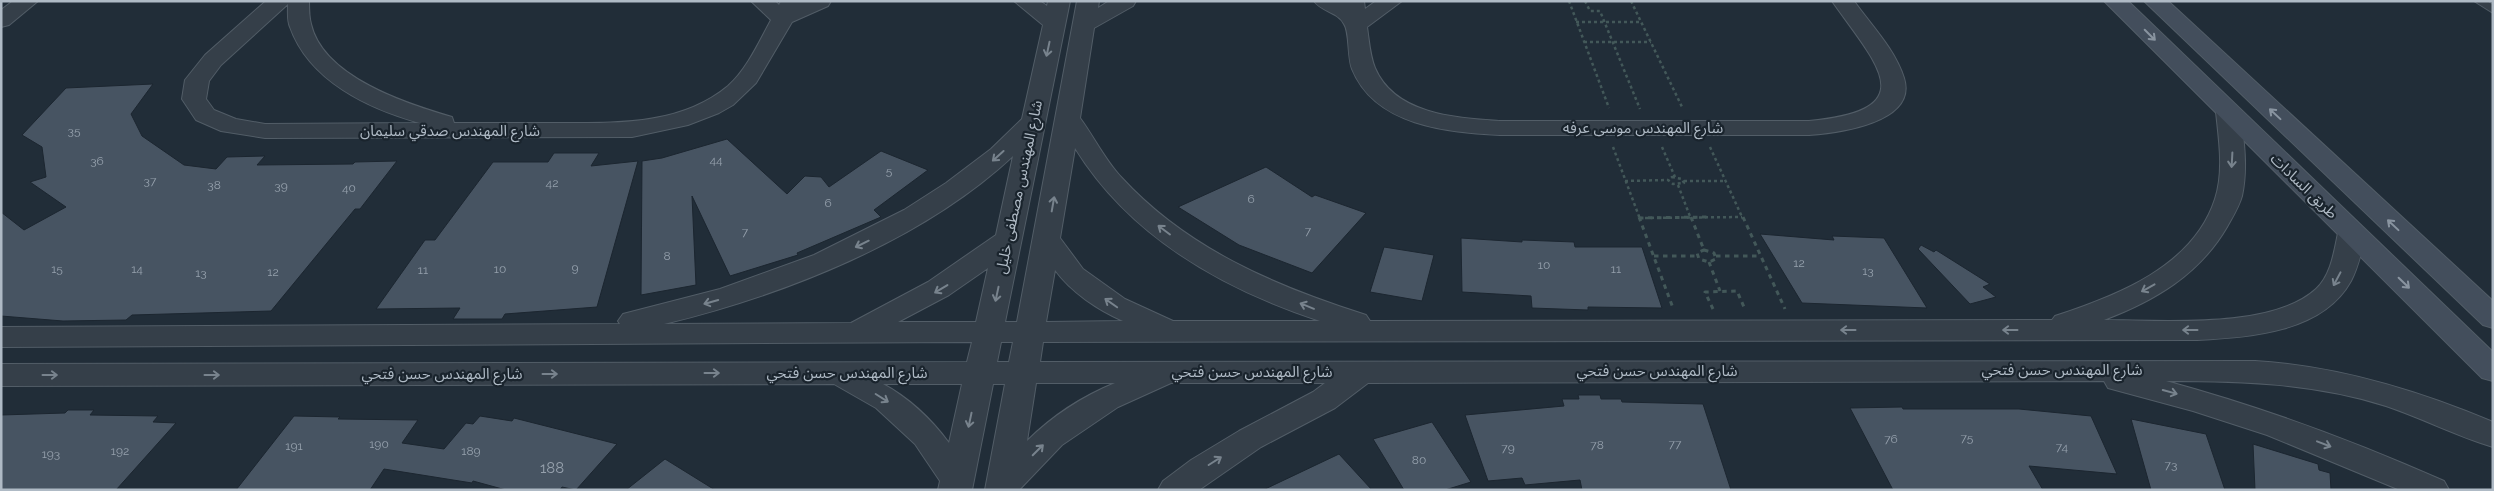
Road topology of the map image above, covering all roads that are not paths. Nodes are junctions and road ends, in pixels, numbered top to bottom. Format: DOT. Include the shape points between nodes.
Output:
graph roads {
  1 [pos="27,1"];
  2 [pos="279,1"];
  3 [pos="298,1"];
  4 [pos="762,1"];
  5 [pos="820,1"];
  6 [pos="1025,1"];
  7 [pos="1125,1"];
  8 [pos="1325,1"];
  9 [pos="1391,1"];
  10 [pos="1843,1"];
  11 [pos="2115,1"];
  12 [pos="2155,1"];
  13 [pos="2480,1"];
  14 [pos="787,10"];
  15 [pos="2493,10"];
  16 [pos="1355,12"];
  17 [pos="1056,13"];
  18 [pos="1086,13"];
  19 [pos="1,20"];
  20 [pos="2228,112"];
  21 [pos="1068,119"];
  22 [pos="1033,122"];
  23 [pos="481,131"];
  24 [pos="2352,233"];
  25 [pos="1008,239"];
  26 [pos="1047,239"];
  27 [pos="2493,318"];
  28 [pos="1387,330"];
  29 [pos="2043,330"];
  30 [pos="1170,331"];
  31 [pos="850,332"];
  32 [pos="989,332"];
  33 [pos="1031,332"];
  34 [pos="577,333"];
  35 [pos="1,336"];
  36 [pos="2071,369"];
  37 [pos="2493,370"];
  38 [pos="1169,372"];
  39 [pos="1360,372"];
  40 [pos="840,373"];
  41 [pos="980,373"];
  42 [pos="1024,373"];
  43 [pos="1,375"];
  44 [pos="2493,435"];
  45 [pos="956,485"];
  46 [pos="1003,487"];
  47 [pos="1176,490"];
  48 [pos="2432,490"];
  1 -- 19 [label="street"];
  2 -- 23 [label="street, شارع المهندس صدقي سليمان" via="213,60 197,80 194,99 205,115 230,126 265,131"];
  3 -- 23 [label="street" via="297,12 307,42 330,70 367,95 418,116"];
  4 -- 14 [label="street"];
  5 -- 14 [label="street"];
  6 -- 17 [label="street" via="1038,9"];
  7 -- 18 [label="street"];
  8 -- 16 [label="street" via="1344,11"];
  9 -- 16 [label="street"];
  10 -- 16 [label="street, شارع المهندس موسى عرفه" via="1887,66 1894,82 1891,96 1881,109 1863,119 1839,126 1463,126 1427,118 1397,105 1375,89 1364,69"];
  11 -- 20 [label="main road, طريق السادات, one-way"];
  27 -- 12 [label="main road, one-way"];
  13 -- 15 [label="lane"];
  14 -- 23 [label="street, شارع المهندس صدقي سليمان" via="747,79 729,96 702,112 632,130"];
  17 -- 22 [label="street, شارع المهندس مصطفى خليل, one-way"];
  18 -- 21 [label="street"];
  20 -- 24 [label="main road, طريق السادات"];
  20 -- 29 [label="street, one-way" via="2232,154 2229,197 2210,238 2172,275 2115,306"];
  26 -- 21 [label="street, one-way"];
  28 -- 21 [label="street, one-way" via="1312,309 1247,282 1190,250 1145,216 1110,181"];
  22 -- 25 [label="street, شارع المهندس مصطفى خليل"];
  22 -- 34 [label="street, one-way" via="997,158 950,194 892,229 824,262 748,291 664,315"];
  24 -- 29 [label="street, one-way" via="2337,283 2317,303 2286,318 2245,327 2197,330"];
  24 -- 37 [label="main road, طريق السادات, one-way"];
  25 -- 31 [label="street, one-way" via="977,265 940,289 898,312"];
  25 -- 32 [label="street, شارع المهندس مصطفى خليل, one-way"];
  30 -- 26 [label="street, one-way" via="1114,306 1073,274"];
  26 -- 33 [label="street"];
  29 -- 28 [label="street, one-way"];
  28 -- 30 [label="street"];
  30 -- 33 [label="street"];
  31 -- 32 [label="street"];
  31 -- 34 [label="street"];
  32 -- 33 [label="street"];
  32 -- 41 [label="street, شارع المهندس مصطفى خليل"];
  33 -- 42 [label="street"];
  34 -- 35 [label="street"];
  36 -- 39 [label="street, شارع المهندس حسن فتحي"];
  36 -- 44 [label="street, شارع المهندس حسن فتحي" via="2231,370 2296,375 2367,389 2443,412"];
  36 -- 48 [label="street, one-way" via="2169,392 2271,423 2379,465"];
  38 -- 39 [label="street, شارع المهندس حسن فتحي"];
  38 -- 42 [label="street, شارع المهندس حسن فتحي"];
  46 -- 38 [label="street, one-way" via="1051,437 1108,399"];
  47 -- 39 [label="street, one-way" via="1202,469 1250,439 1324,400"];
  40 -- 41 [label="street, شارع المهندس حسن فتحي"];
  43 -- 40 [label="street, شارع المهندس حسن فتحي, one-way"];
  40 -- 45 [label="street, one-way" via="886,400 926,436"];
  41 -- 42 [label="street, شارع المهندس حسن فتحي"];
  41 -- 45 [label="street, شارع المهندس مصطفى خليل, one-way"];
  42 -- 46 [label="street"];
}
